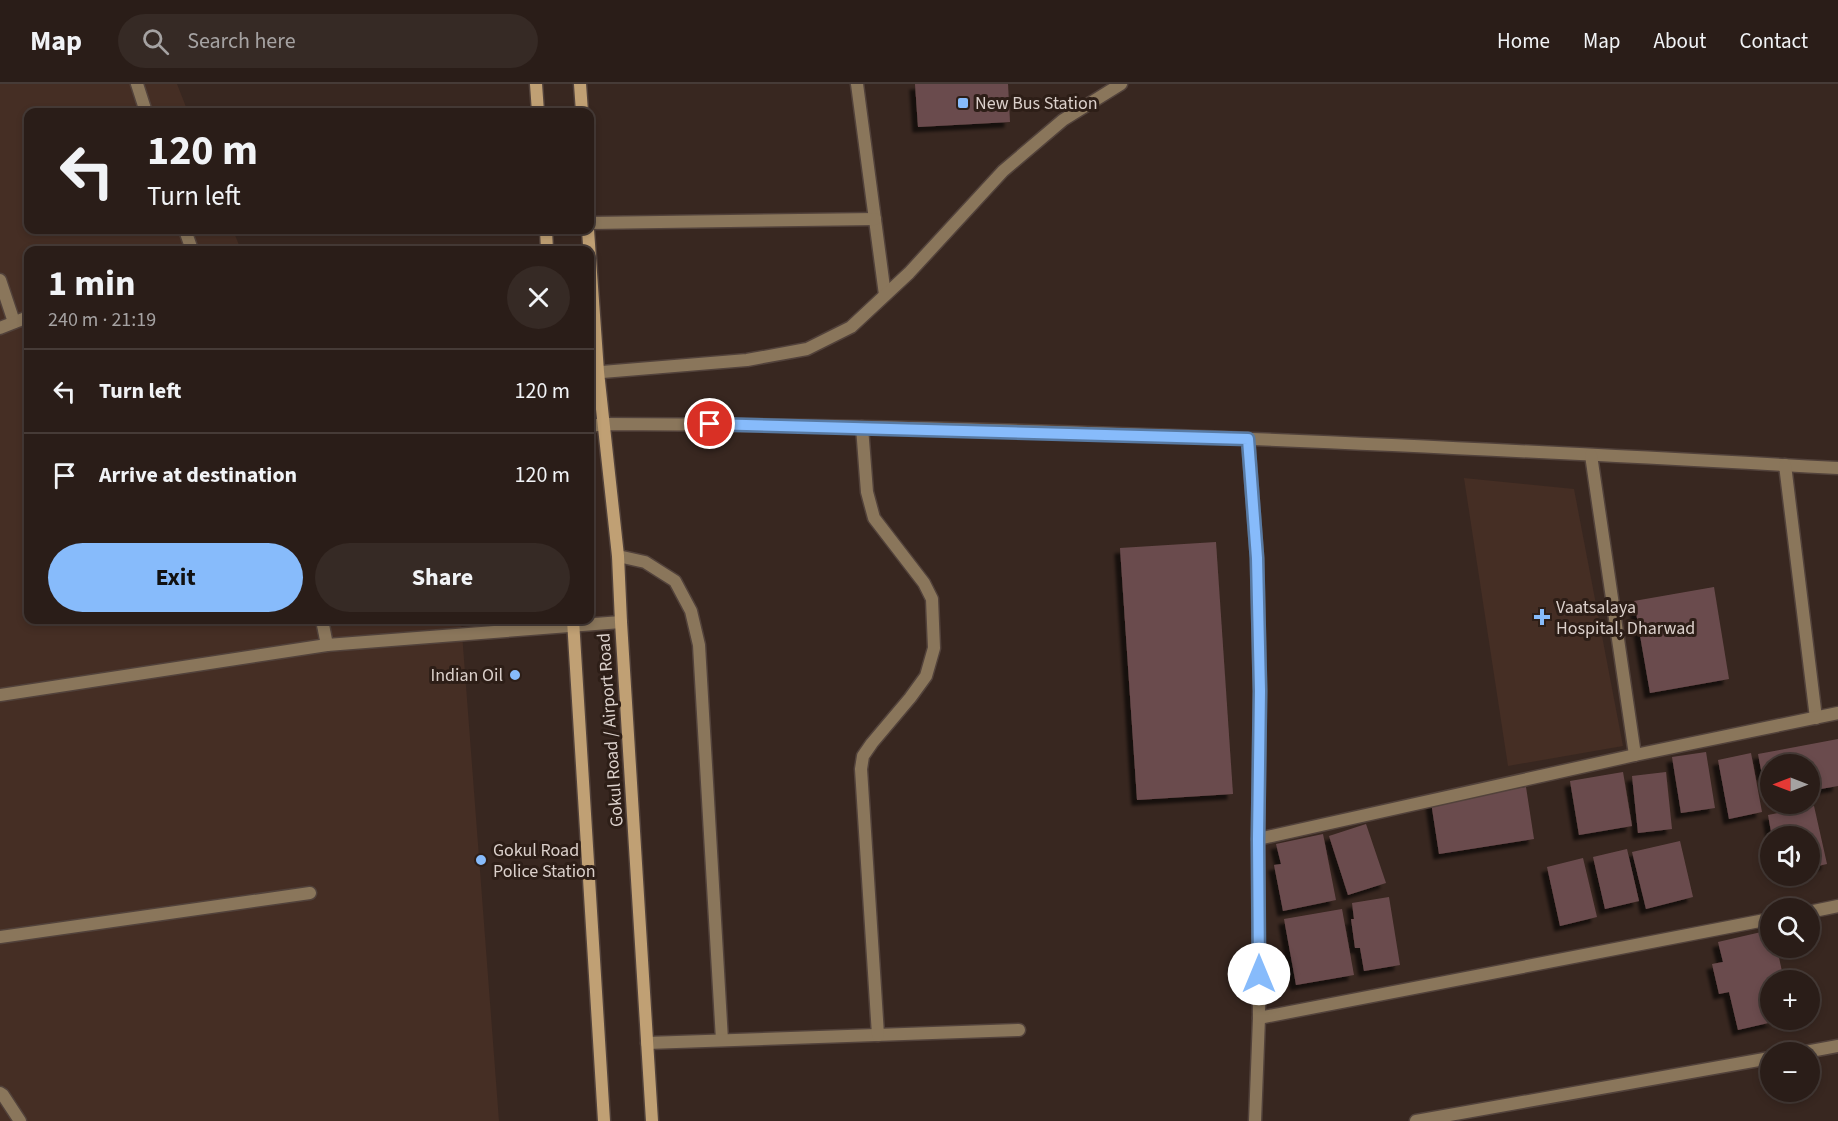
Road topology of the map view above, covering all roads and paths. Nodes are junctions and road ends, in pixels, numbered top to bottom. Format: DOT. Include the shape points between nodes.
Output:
graph roads {
  1 [pos="136,84"];
  2 [pos="537,84"];
  3 [pos="580,84"];
  4 [pos="857,84"];
  5 [pos="1121,84"];
  6 [pos="145,108"];
  7 [pos="538,108"];
  8 [pos="582,108"];
  9 [pos="875,219"];
  10 [pos="594,223"];
  11 [pos="0,280"];
  12 [pos="885,295"];
  13 [pos="24,318"];
  14 [pos="14,322"];
  15 [pos="0,328"];
  16 [pos="594,373"];
  17 [pos="604,424"];
  18 [pos="594,425"];
  19 [pos="862,427"];
  20 [pos="1248,439"];
  21 [pos="1591,455"];
  22 [pos="1785,465"];
  23 [pos="1838,468"];
  24 [pos="618,556"];
  25 [pos="621,622"];
  26 [pos="594,623"];
  27 [pos="323,624"];
  28 [pos="563,624"];
  29 [pos="574,624"];
  30 [pos="327,645"];
  31 [pos="0,695"];
  32 [pos="1838,713"];
  33 [pos="1816,718"];
  34 [pos="1635,755"];
  35 [pos="1258,839"];
  36 [pos="310,893"];
  37 [pos="1838,906"];
  38 [pos="1820,910"];
  39 [pos="1760,921"];
  40 [pos="0,937"];
  41 [pos="1259,1018"];
  42 [pos="1019,1030"];
  43 [pos="878,1035"];
  44 [pos="722,1041"];
  45 [pos="647,1043"];
  46 [pos="1838,1046"];
  47 [pos="1820,1049"];
  48 [pos="1760,1060"];
  49 [pos="0,1094"];
  50 [pos="20,1121"];
  51 [pos="604,1121"];
  52 [pos="652,1121"];
  53 [pos="1255,1121"];
  54 [pos="1416,1121"];
  1 -- 6 [label="street"];
  2 -- 7 [label="main road"];
  3 -- 8 [label="main road"];
  4 -- 9 [label="street"];
  5 -- 12 [label="street" via="1063,120 1003,171"];
  9 -- 10 [label="street"];
  9 -- 12 [label="street"];
  11 -- 14 [label="street"];
  12 -- 16 [label="street" via="851,327 807,349 747,360"];
  13 -- 14 [label="street"];
  14 -- 15 [label="street"];
  16 -- 17 [label="main road, Gokul Road / Airport Road"];
  17 -- 18 [label="street"];
  17 -- 19 [label="street"];
  17 -- 24 [label="main road, Gokul Road / Airport Road"];
  19 -- 20 [label="street"];
  19 -- 43 [label="street" via="867,492 874,518 924,582 932,599 934,648 926,676 872,743 863,756 861,769"];
  20 -- 21 [label="street"];
  20 -- 35 [label="street" via="1257,558"];
  21 -- 22 [label="street"];
  21 -- 34 [label="street"];
  22 -- 23 [label="street"];
  22 -- 33 [label="street"];
  24 -- 25 [label="main road, Gokul Road / Airport Road"];
  24 -- 44 [label="street" via="645,562 675,580 692,610 699,645"];
  25 -- 26 [label="street"];
  25 -- 45 [label="main road, Gokul Road / Airport Road"];
  27 -- 30 [label="street"];
  28 -- 30 [label="street"];
  29 -- 51 [label="main road, Gokul Road / Airport Road"];
  30 -- 31 [label="street"];
  32 -- 33 [label="street"];
  33 -- 34 [label="street"];
  34 -- 35 [label="street"];
  35 -- 41 [label="street"];
  36 -- 40 [label="street"];
  37 -- 38 [label="street"];
  39 -- 41 [label="street"];
  41 -- 53 [label="street"];
  42 -- 43 [label="street"];
  43 -- 44 [label="street"];
  44 -- 45 [label="street"];
  45 -- 52 [label="main road, Gokul Road / Airport Road"];
  46 -- 47 [label="street"];
  48 -- 54 [label="street"];
  49 -- 50 [label="street"];
}
